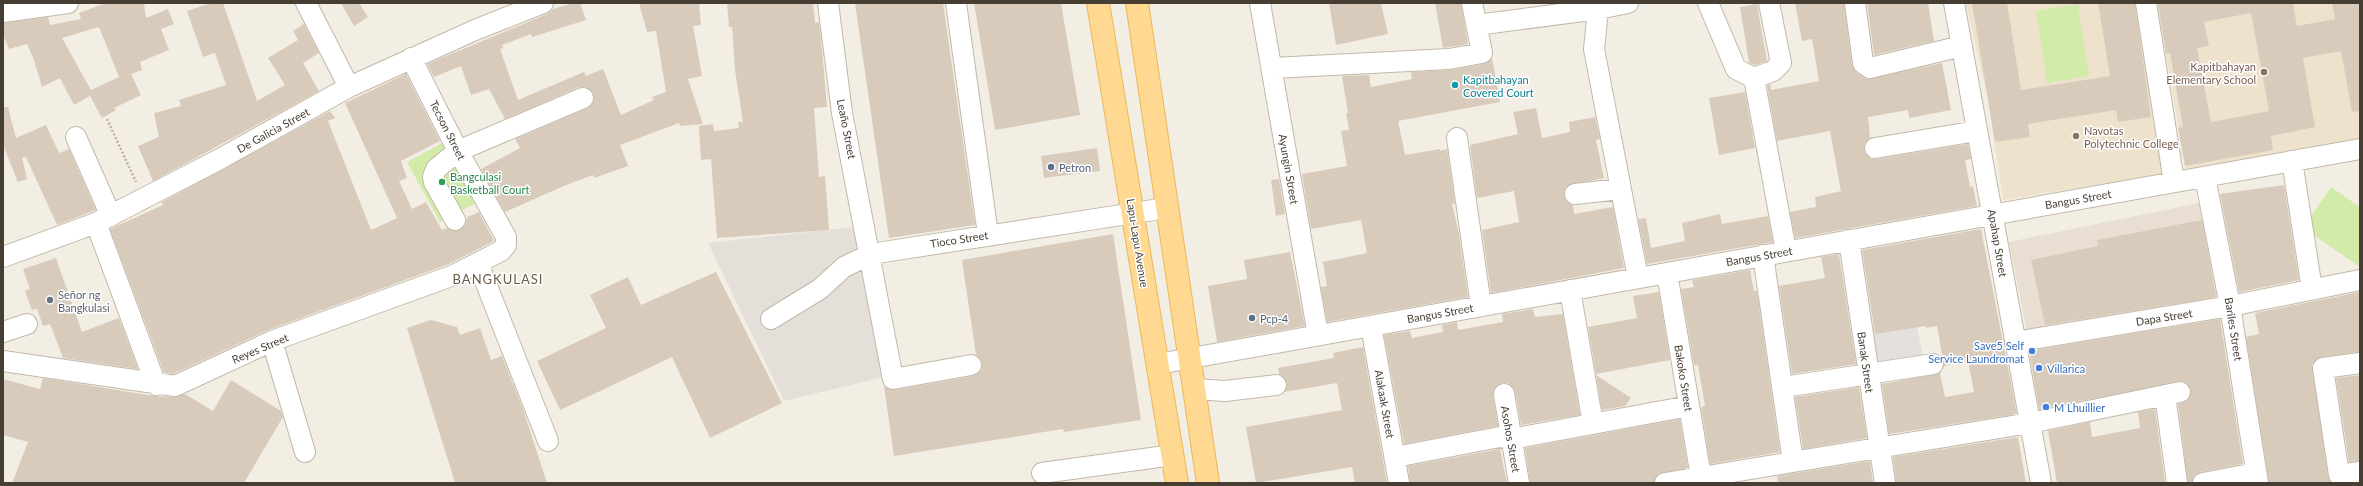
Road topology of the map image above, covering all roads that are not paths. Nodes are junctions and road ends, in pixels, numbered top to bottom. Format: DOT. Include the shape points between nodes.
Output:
graph roads {
  1 [pos="68,3"];
  2 [pos="306,3"];
  3 [pos="543,3"];
  4 [pos="828,3"];
  5 [pos="956,3"];
  6 [pos="1098,3"];
  7 [pos="1137,3"];
  8 [pos="1260,3"];
  9 [pos="1472,3"];
  10 [pos="1628,3"];
  11 [pos="1708,3"];
  12 [pos="1769,3"];
  13 [pos="1855,3"];
  14 [pos="1954,3"];
  15 [pos="2146,3"];
  16 [pos="1598,9"];
  17 [pos="3,12"];
  18 [pos="1477,25"];
  19 [pos="1962,46"];
  20 [pos="411,58"];
  21 [pos="1272,68"];
  22 [pos="1754,78"];
  23 [pos="349,87"];
  24 [pos="583,98"];
  25 [pos="1977,130"];
  26 [pos="76,137"];
  27 [pos="1457,138"];
  28 [pos="1875,148"];
  29 [pos="2360,148"];
  30 [pos="458,151"];
  31 [pos="2292,161"];
  32 [pos="2205,176"];
  33 [pos="2174,182"];
  34 [pos="1620,189"];
  35 [pos="1575,194"];
  36 [pos="1166,208"];
  37 [pos="1134,212"];
  38 [pos="1992,214"];
  39 [pos="104,220"];
  40 [pos="455,220"];
  41 [pos="988,235"];
  42 [pos="1849,240"];
  43 [pos="506,245"];
  44 [pos="1786,251"];
  45 [pos="871,254"];
  46 [pos="1763,255"];
  47 [pos="3,257"];
  48 [pos="478,263"];
  49 [pos="1667,273"];
  50 [pos="1638,278"];
  51 [pos="2360,280"];
  52 [pos="2312,289"];
  53 [pos="1570,290"];
  54 [pos="1481,306"];
  55 [pos="2230,306"];
  56 [pos="771,318"];
  57 [pos="27,324"];
  58 [pos="1371,326"];
  59 [pos="3,332"];
  60 [pos="1318,335"];
  61 [pos="272,341"];
  62 [pos="2015,342"];
  63 [pos="1189,358"];
  64 [pos="3,361"];
  65 [pos="2360,363"];
  66 [pos="1158,364"];
  67 [pos="1934,364"];
  68 [pos="971,365"];
  69 [pos="1868,374"];
  70 [pos="156,384"];
  71 [pos="1276,385"];
  72 [pos="1784,387"];
  73 [pos="1194,389"];
  74 [pos="1504,394"];
  75 [pos="1689,406"];
  76 [pos="2030,423"];
  77 [pos="1593,424"];
  78 [pos="1511,439"];
  79 [pos="548,441"];
  80 [pos="1879,448"];
  81 [pos="305,452"];
  82 [pos="1173,455"];
  83 [pos="1395,457"];
  84 [pos="1793,462"];
  85 [pos="2360,472"];
  86 [pos="1042,473"];
  87 [pos="2257,478"];
  88 [pos="1701,480"];
  89 [pos="1177,483"];
  90 [pos="1208,483"];
  91 [pos="1399,483"];
  92 [pos="1519,483"];
  93 [pos="1665,483"];
  94 [pos="1885,483"];
  95 [pos="2041,483"];
  96 [pos="2177,483"];
  97 [pos="2203,483"];
  1 -- 17 [label="street"];
  2 -- 23 [label="street"];
  3 -- 20 [label="street, De Galicia Street"];
  4 -- 45 [label="street, Leaño Street" via="842,113"];
  5 -- 41 [label="street"];
  6 -- 37 [label="main road, Lapu-Lapu Avenue"];
  7 -- 36 [label="main road"];
  8 -- 21 [label="street, Ayungin Street"];
  9 -- 18 [label="street"];
  10 -- 16 [label="street"];
  11 -- 22 [label="street" via="1736,69"];
  12 -- 22 [label="street" via="1781,63 1772,71"];
  13 -- 19 [label="street" via="1863,63 1870,68"];
  14 -- 19 [label="street, Apahap Street"];
  15 -- 33 [label="street"];
  16 -- 18 [label="street"];
  16 -- 34 [label="street" via="1594,49"];
  18 -- 21 [label="street" via="1482,53 1449,59"];
  19 -- 25 [label="street, Apahap Street"];
  20 -- 23 [label="street, De Galicia Street"];
  20 -- 30 [label="street, Tecson Street"];
  21 -- 60 [label="street, Ayungin Street"];
  22 -- 44 [label="street"];
  23 -- 39 [label="street, De Galicia Street"];
  24 -- 30 [label="street"];
  25 -- 28 [label="street"];
  25 -- 38 [label="street, Apahap Street"];
  26 -- 39 [label="street"];
  27 -- 54 [label="street"];
  29 -- 31 [label="street, Bangus Street"];
  30 -- 40 [label="street" via="436,169 433,177"];
  30 -- 43 [label="street, Tecson Street" via="506,237"];
  31 -- 32 [label="street, Bangus Street"];
  31 -- 52 [label="street"];
  32 -- 33 [label="street, Bangus Street"];
  32 -- 55 [label="street, Bariles Street"];
  33 -- 38 [label="street, Bangus Street"];
  34 -- 35 [label="street"];
  34 -- 50 [label="street"];
  36 -- 37 [label="street, Tioco Street"];
  36 -- 63 [label="main road"];
  37 -- 41 [label="street, Tioco Street"];
  37 -- 66 [label="main road, Lapu-Lapu Avenue"];
  38 -- 42 [label="street, Bangus Street"];
  38 -- 62 [label="street, Apahap Street"];
  39 -- 47 [label="street, De Galicia Street"];
  39 -- 70 [label="street"];
  41 -- 45 [label="street, Tioco Street"];
  42 -- 44 [label="street, Bangus Street"];
  42 -- 69 [label="street, Banak Street"];
  43 -- 48 [label="street, Reyes Street" via="501,251"];
  44 -- 46 [label="street, Bangus Street"];
  45 -- 56 [label="street, Tioco Street" via="844,267 820,289"];
  45 -- 68 [label="street" via="893,379"];
  46 -- 49 [label="street, Bangus Street"];
  46 -- 72 [label="street"];
  48 -- 61 [label="street, Reyes Street" via="454,275"];
  48 -- 79 [label="street"];
  49 -- 50 [label="street, Bangus Street"];
  49 -- 75 [label="street, Bakoko Street"];
  50 -- 53 [label="street, Bangus Street"];
  51 -- 52 [label="street, Dapa Street"];
  52 -- 55 [label="street, Dapa Street"];
  53 -- 54 [label="street, Bangus Street"];
  53 -- 77 [label="street"];
  54 -- 58 [label="street, Bangus Street"];
  55 -- 62 [label="street, Dapa Street"];
  55 -- 87 [label="street, Bariles Street"];
  57 -- 59 [label="street"];
  58 -- 60 [label="street, Bangus Street"];
  58 -- 83 [label="street, Alakaak Street"];
  60 -- 63 [label="street, Bangus Street"];
  61 -- 70 [label="street, Reyes Street" via="175,386"];
  61 -- 81 [label="street"];
  62 -- 76 [label="street, Apahap Street"];
  63 -- 66 [label="street, Bangus Street"];
  63 -- 73 [label="main road"];
  64 -- 70 [label="street, Reyes Street"];
  65 -- 85 [label="street" via="2323,368 2339,476"];
  66 -- 82 [label="main road, Lapu-Lapu Avenue"];
  67 -- 69 [label="street"];
  69 -- 72 [label="street"];
  69 -- 80 [label="street, Banak Street"];
  71 -- 73 [label="street" via="1225,391"];
  72 -- 84 [label="street"];
  73 -- 90 [label="main road"];
  74 -- 78 [label="street, Asohos Street"];
  75 -- 77 [label="street"];
  75 -- 88 [label="street, Bakoko Street"];
  76 -- 80 [label="street"];
  76 -- 95 [label="street, Apahap Street"];
  76 -- 96 [label="street" via="2173,393"];
  77 -- 78 [label="street"];
  78 -- 83 [label="street" via="1500,437"];
  78 -- 92 [label="street, Asohos Street"];
  80 -- 84 [label="street"];
  80 -- 94 [label="street, Banak Street"];
  82 -- 86 [label="street"];
  82 -- 89 [label="main road, Lapu-Lapu Avenue"];
  83 -- 91 [label="street, Alakaak Street"];
  84 -- 88 [label="street"];
  87 -- 97 [label="street"];
  88 -- 93 [label="street"];
}
